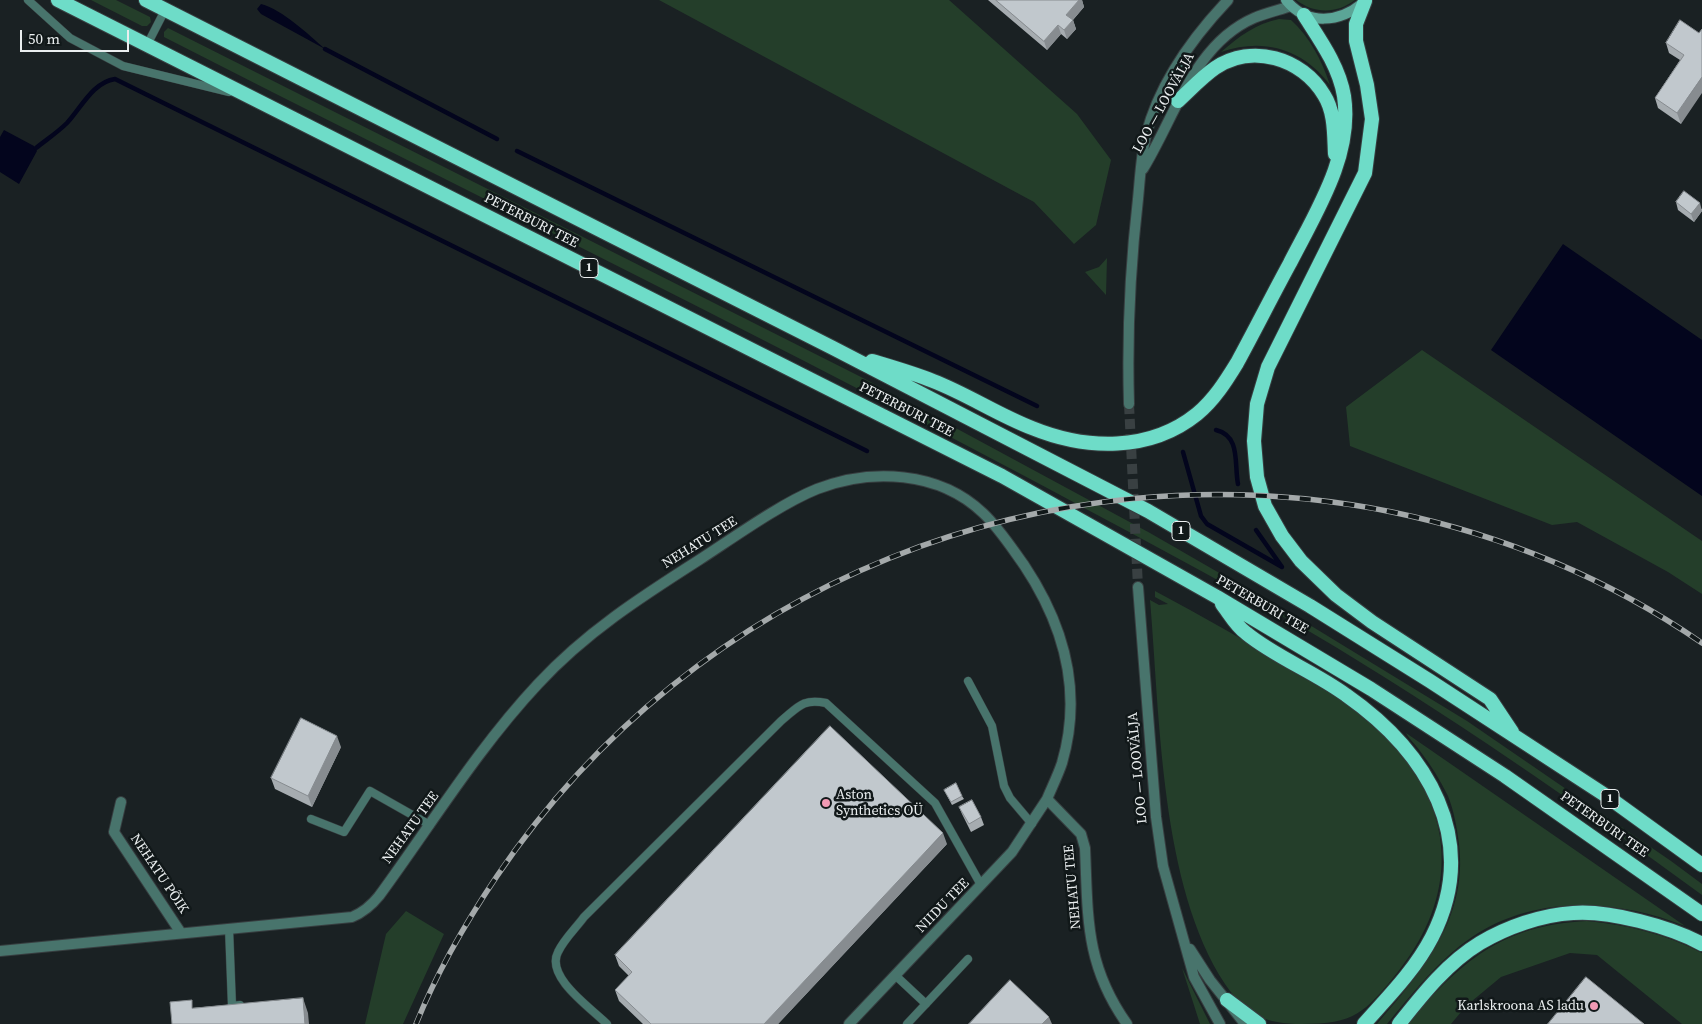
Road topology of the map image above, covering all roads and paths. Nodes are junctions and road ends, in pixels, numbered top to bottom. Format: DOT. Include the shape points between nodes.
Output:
graph roads {
  1 [pos="28,0"];
  2 [pos="58,0"];
  3 [pos="146,0"];
  4 [pos="1228,0"];
  5 [pos="1365,1"];
  6 [pos="1288,3"];
  7 [pos="165,10"];
  8 [pos="1304,15"];
  9 [pos="147,45"];
  10 [pos="244,95"];
  11 [pos="1178,101"];
  12 [pos="1335,167"];
  13 [pos="1141,172"];
  14 [pos="833,348"];
  15 [pos="1129,404"];
  16 [pos="1138,587"];
  17 [pos="1217,597"];
  18 [pos="968,681"];
  19 [pos="1515,737"];
  20 [pos="1048,799"];
  21 [pos="121,802"];
  22 [pos="311,819"];
  23 [pos="1032,824"];
  24 [pos="430,825"];
  25 [pos="1702,865"];
  26 [pos="981,885"];
  27 [pos="1702,914"];
  28 [pos="229,928"];
  29 [pos="181,933"];
  30 [pos="1186,944"];
  31 [pos="1702,944"];
  32 [pos="0,951"];
  33 [pos="968,959"];
  34 [pos="895,975"];
  35 [pos="1226,1000"];
  36 [pos="250,1004"];
  37 [pos="926,1004"];
  38 [pos="1367,1021"];
  39 [pos="608,1024"];
  40 [pos="849,1024"];
  41 [pos="907,1024"];
  42 [pos="1127,1024"];
  43 [pos="1220,1024"];
  44 [pos="1245,1024"];
  45 [pos="1259,1024"];
  46 [pos="1355,1024"];
  47 [pos="1399,1024"];
  1 -- 10 [label="lane" via="70,38 123,66"];
  2 -- 9 [label="highway, PETERBURI TEE / 1"];
  3 -- 7 [label="highway, PETERBURI TEE / 1"];
  4 -- 13 [label="street, LOO — LOOVÄLJA" via="1180,59 1146,135"];
  5 -- 8 [label="main road" via="1352,12 1337,18 1320,20"];
  5 -- 19 [label="highway" via="1356,24 1356,41 1372,118 1365,173 1268,367 1257,404 1254,450 1257,477 1266,506 1282,536 1301,561 1336,595 1372,622 1490,699"];
  6 -- 8 [label="main road"];
  6 -- 11 [label="street, LOO — LOOVÄLJA" via="1254,18 1227,35 1206,54"];
  7 -- 9 [label="lane"];
  7 -- 14 [label="highway, PETERBURI TEE / 1"];
  8 -- 12 [label="highway" via="1331,57 1344,94 1346,116"];
  9 -- 10 [label="highway, PETERBURI TEE / 1"];
  10 -- 17 [label="highway, PETERBURI TEE / 1" via="1002,476"];
  11 -- 12 [label="highway" via="1215,68 1236,59 1254,55 1280,58 1304,71 1325,95 1333,119"];
  11 -- 13 [label="street, LOO — LOOVÄLJA" via="1161,140"];
  12 -- 14 [label="highway" via="1320,204 1224,386 1198,413 1168,433 1123,444 1080,443 1033,429 934,381"];
  13 -- 15 [label="street, LOO — LOOVÄLJA" via="1127,337"];
  14 -- 19 [label="highway, PETERBURI TEE / 1" via="1148,511 1310,606"];
  16 -- 30 [label="street, LOO — LOOVÄLJA" via="1156,818 1163,866"];
  17 -- 27 [label="highway, PETERBURI TEE / 1" via="1371,689 1506,776"];
  17 -- 38 [label="highway" via="1245,633 1344,693 1374,714 1398,737 1430,781 1446,820 1450,878 1432,936 1414,967"];
  18 -- 23 [label="lane" via="992,726 1004,786"];
  19 -- 25 [label="highway, PETERBURI TEE / 1" via="1608,797"];
  20 -- 23 [label="street, NIIDU TEE"];
  20 -- 24 [label="street, NEHATU TEE" via="1062,763 1071,698 1063,641 1052,613 1036,583 999,530 965,498 922,481 877,475 845,480 815,490 620,610 567,654 526,696"];
  20 -- 42 [label="street, NEHATU TEE" via="1082,834 1093,956 1112,1004"];
  21 -- 29 [label="street, NEHATU PÕIK" via="114,832"];
  22 -- 24 [label="lane" via="344,832 370,791"];
  23 -- 26 [label="street, NIIDU TEE" via="1012,852"];
  24 -- 28 [label="street, NEHATU TEE" via="379,896 360,914"];
  26 -- 34 [label="street, NIIDU TEE"];
  26 -- 39 [label="lane" via="935,803 826,703 804,702 584,917 558,952 555,964 558,975"];
  28 -- 29 [label="street, NEHATU TEE"];
  28 -- 36 [label="lane" via="232,1006"];
  29 -- 32 [label="street, NEHATU TEE"];
  30 -- 35 [label="street, LOO — LOOVÄLJA"];
  30 -- 43 [label="street, LOO — LOOVÄLJA" via="1194,977"];
  31 -- 47 [label="highway" via="1651,924 1618,917 1574,912 1543,918 1512,927 1479,944 1428,988"];
  33 -- 37 [label="lane"];
  34 -- 37 [label="lane"];
  34 -- 40 [label="street, NIIDU TEE"];
  35 -- 44 [label="street, LOO — LOOVÄLJA"];
  35 -- 45 [label="highway"];
  37 -- 41 [label="lane"];
  38 -- 46 [label="highway"];
}
